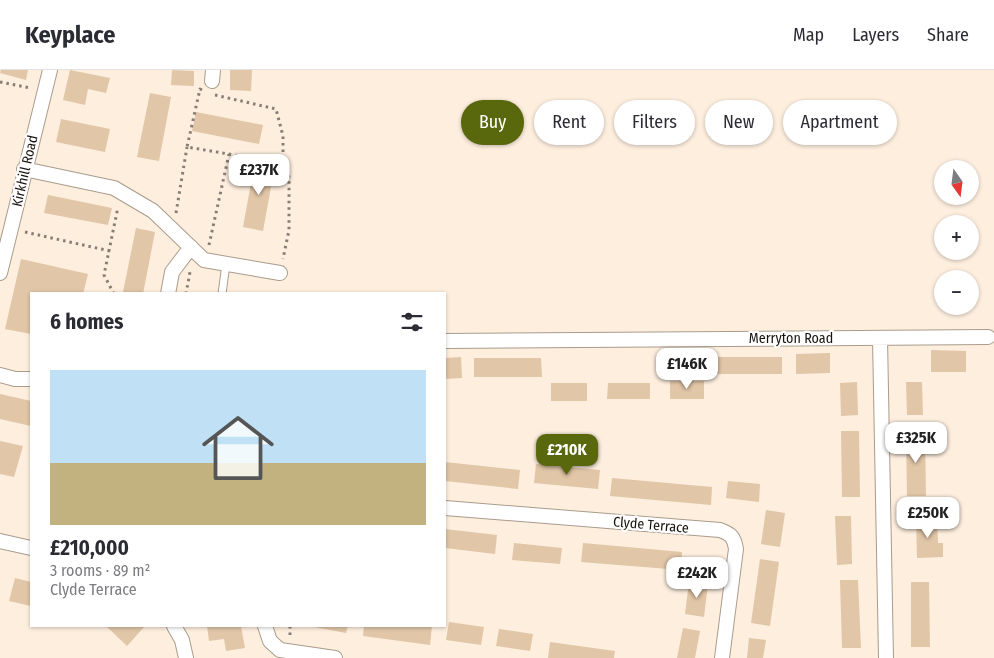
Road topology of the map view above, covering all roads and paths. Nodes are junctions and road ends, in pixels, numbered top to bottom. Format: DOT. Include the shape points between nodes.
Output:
graph roads {
  1 [pos="50,70"];
  2 [pos="0,82"];
  3 [pos="45,90"];
  4 [pos="187,147"];
  5 [pos="229,154"];
  6 [pos="252,158"];
  7 [pos="24,169"];
  8 [pos="121,192"];
  9 [pos="11,229"];
  10 [pos="173,230"];
  11 [pos="191,247"];
  12 [pos="110,251"];
  13 [pos="204,260"];
  14 [pos="226,264"];
  15 [pos="0,273"];
  16 [pos="280,274"];
  17 [pos="113,292"];
  18 [pos="168,292"];
  19 [pos="222,292"];
  20 [pos="988,337"];
  21 [pos="880,338"];
  22 [pos="446,341"];
  23 [pos="0,375"];
  24 [pos="30,379"];
  25 [pos="446,508"];
  26 [pos="0,541"];
  27 [pos="30,548"];
  28 [pos="175,627"];
  29 [pos="265,627"];
  30 [pos="186,658"];
  31 [pos="335,658"];
  32 [pos="722,658"];
  33 [pos="886,658"];
  1 -- 3 [label="street, Kirkhill Road"];
  2 -- 3 [label="path"];
  3 -- 7 [label="street, Kirkhill Road"];
  4 -- 5 [label="path"];
  4 -- 10 [label="path"];
  4 -- 16 [label="path" via="200,89 276,109 289,177 289,230"];
  5 -- 6 [label="path"];
  5 -- 13 [label="path" via="216,222"];
  7 -- 8 [label="street"];
  7 -- 9 [label="street, Kirkhill Road"];
  8 -- 10 [label="street" via="153,211"];
  8 -- 12 [label="path"];
  9 -- 12 [label="path"];
  9 -- 15 [label="street, Kirkhill Road"];
  10 -- 11 [label="street"];
  11 -- 13 [label="street"];
  11 -- 18 [label="street" via="172,272"];
  12 -- 17 [label="path" via="104,275"];
  13 -- 14 [label="street"];
  14 -- 16 [label="street"];
  14 -- 19 [label="lane"];
  20 -- 21 [label="street, Merryton Road"];
  21 -- 22 [label="street, Merryton Road"];
  21 -- 33 [label="street"];
  23 -- 24 [label="street" via="15,380"];
  25 -- 32 [label="street, Clyde Terrace" via="720,530 730,534 736,549"];
  26 -- 27 [label="street"];
  28 -- 30 [label="street"];
  29 -- 31 [label="street" via="270,641 280,650"];
}
